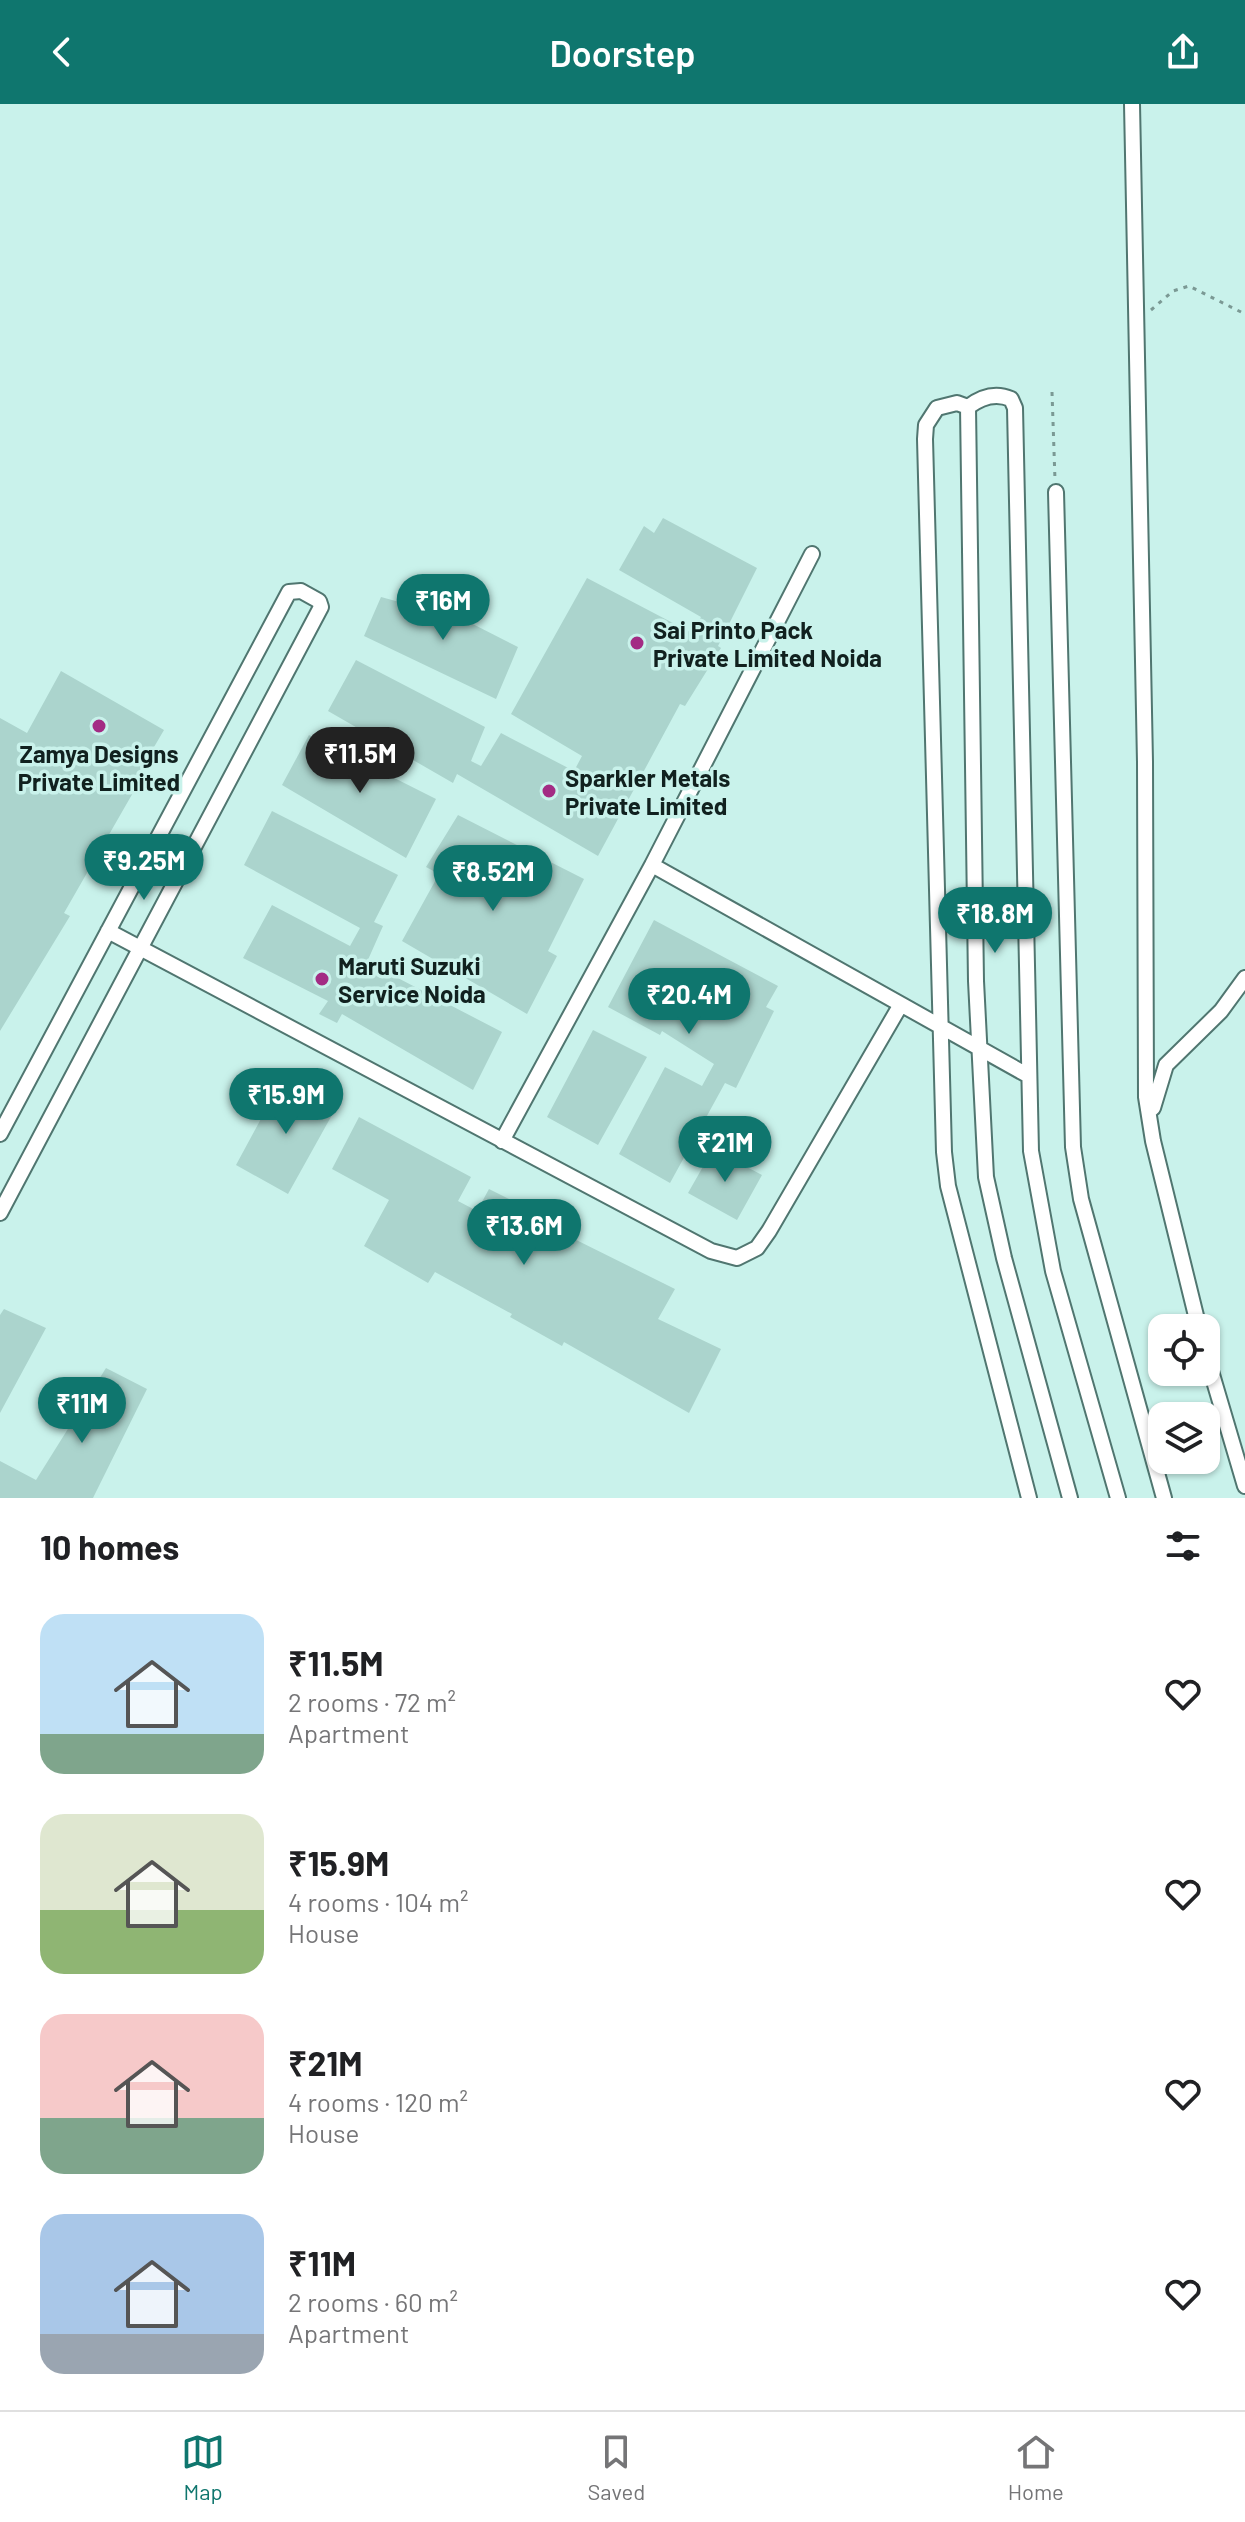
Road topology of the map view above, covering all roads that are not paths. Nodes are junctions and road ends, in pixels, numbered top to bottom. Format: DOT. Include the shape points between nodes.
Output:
graph roads {
  1 [pos="1132,104"];
  2 [pos="968,407"];
  3 [pos="1056,492"];
  4 [pos="812,554"];
  5 [pos="652,865"];
  6 [pos="108,931"];
  7 [pos="140,950"];
  8 [pos="1245,978"];
  9 [pos="900,1006"];
  10 [pos="941,1027"];
  11 [pos="979,1047"];
  12 [pos="1029,1076"];
  13 [pos="1151,1127"];
  14 [pos="0,1134"];
  15 [pos="502,1141"];
  16 [pos="0,1213"];
  17 [pos="1196,1314"];
  18 [pos="1217,1386"];
  19 [pos="1240,1450"];
  20 [pos="1245,1486"];
  21 [pos="1029,1498"];
  22 [pos="1070,1498"];
  23 [pos="1118,1498"];
  24 [pos="1164,1498"];
  1 -- 13 [label="street" via="1146,1097"];
  2 -- 10 [label="street" via="957,403 937,408 926,425 925,439"];
  2 -- 11 [label="street"];
  2 -- 12 [label="street" via="980,398 1002,395 1015,408"];
  3 -- 24 [label="street" via="1073,1147 1081,1199"];
  4 -- 5 [label="street"];
  5 -- 9 [label="street"];
  5 -- 15 [label="street"];
  6 -- 7 [label="street"];
  6 -- 7 [label="street" via="289,592 300,591 319,601 321,607"];
  6 -- 14 [label="street"];
  7 -- 15 [label="street"];
  7 -- 16 [label="street"];
  8 -- 13 [label="street" via="1221,1011 1166,1065"];
  9 -- 10 [label="street"];
  9 -- 15 [label="street" via="769,1231 757,1248 737,1258 711,1251"];
  10 -- 11 [label="street"];
  10 -- 21 [label="street" via="948,1186"];
  11 -- 12 [label="street"];
  11 -- 22 [label="street" via="991,1203"];
  12 -- 23 [label="street" via="1031,1151 1042,1226"];
  13 -- 17 [label="street"];
  18 -- 19 [label="street"];
  19 -- 20 [label="street"];
}
